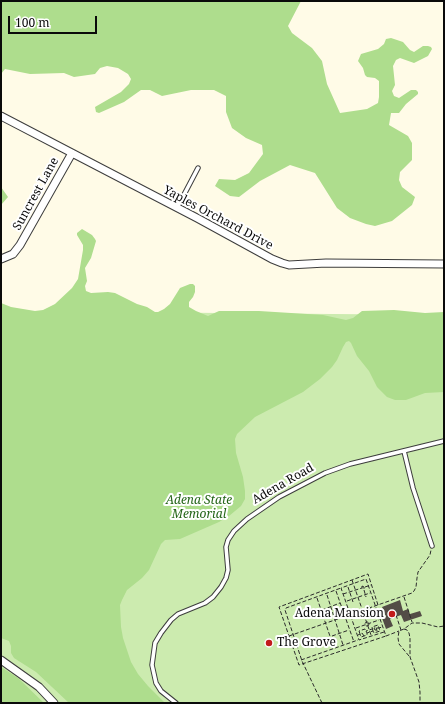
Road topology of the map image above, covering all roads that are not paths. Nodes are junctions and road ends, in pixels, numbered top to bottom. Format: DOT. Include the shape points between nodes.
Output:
graph roads {
  1 [pos="1,116"];
  2 [pos="72,153"];
  3 [pos="198,168"];
  4 [pos="177,208"];
  5 [pos="1,259"];
  6 [pos="444,264"];
  7 [pos="444,441"];
  8 [pos="404,451"];
  9 [pos="432,546"];
  10 [pos="1,660"];
  11 [pos="54,703"];
  12 [pos="176,703"];
  1 -- 2 [label="street, Yaples Orchard Drive"];
  2 -- 4 [label="street, Yaples Orchard Drive"];
  2 -- 5 [label="street, Suncrest Lane" via="20,245 13,254"];
  3 -- 4 [label="lane"];
  4 -- 6 [label="street, Yaples Orchard Drive" via="272,259 290,265"];
  7 -- 8 [label="lane, Adena Road"];
  8 -- 9 [label="lane"];
  8 -- 12 [label="lane, Adena Road" via="325,473 279,497 234,530 226,547 228,570 221,587 205,603 178,614 161,632 155,643 152,666 156,683 161,691"];
  10 -- 11 [label="street" via="40,687"];
}
